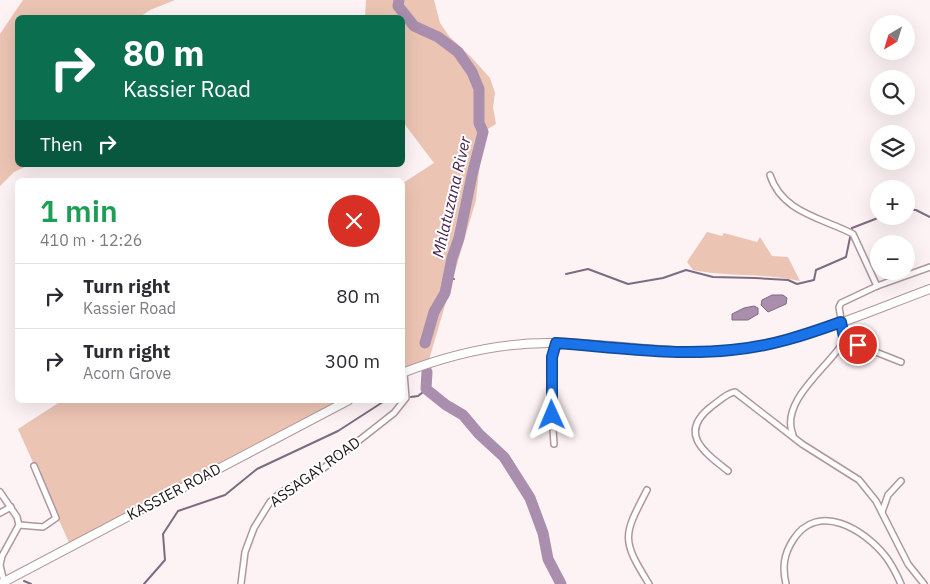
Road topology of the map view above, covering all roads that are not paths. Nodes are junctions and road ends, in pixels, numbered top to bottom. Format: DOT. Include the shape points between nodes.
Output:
graph roads {
  1 [pos="770,175"];
  2 [pos="930,266"];
  3 [pos="877,286"];
  4 [pos="930,290"];
  5 [pos="841,322"];
  6 [pos="844,337"];
  7 [pos="556,343"];
  8 [pos="901,362"];
  9 [pos="405,372"];
  10 [pos="343,403"];
  11 [pos="402,403"];
  12 [pos="793,435"];
  13 [pos="554,444"];
  14 [pos="34,466"];
  15 [pos="728,472"];
  16 [pos="901,481"];
  17 [pos="647,490"];
  18 [pos="0,492"];
  19 [pos="11,507"];
  20 [pos="882,512"];
  21 [pos="0,513"];
  22 [pos="19,525"];
  23 [pos="2,583"];
  24 [pos="241,584"];
  25 [pos="649,584"];
  26 [pos="786,584"];
  27 [pos="901,584"];
  28 [pos="924,584"];
  1 -- 3 [label="street" via="773,184 792,205 813,218 853,234"];
  2 -- 3 [label="street"];
  3 -- 5 [label="street" via="841,303"];
  4 -- 5 [label="main road"];
  5 -- 6 [label="street"];
  5 -- 7 [label="main road" via="780,342 732,350 679,352"];
  6 -- 8 [label="street"];
  6 -- 12 [label="street" via="836,353 805,387 790,422"];
  7 -- 9 [label="main road" via="485,348 445,357"];
  7 -- 13 [label="street" via="552,357 551,401"];
  10 -- 23 [label="main road, KASSIER ROAD"];
  11 -- 24 [label="street, ASSAGAY ROAD" via="394,414 321,470 280,493 266,506 245,552"];
  12 -- 15 [label="street" via="739,393 732,392 704,413 695,430 699,447"];
  12 -- 20 [label="street" via="810,450 859,480"];
  14 -- 22 [label="street" via="56,518 41,527"];
  16 -- 20 [label="street" via="888,495"];
  17 -- 25 [label="street" via="627,536 629,551"];
  18 -- 19 [label="street"];
  19 -- 21 [label="street"];
  19 -- 22 [label="street"];
  20 -- 28 [label="street" via="908,564"];
  22 -- 23 [label="street" via="2,556"];
  26 -- 27 [label="street" via="784,560 792,542 805,526 825,519 868,540 885,556"];
}
